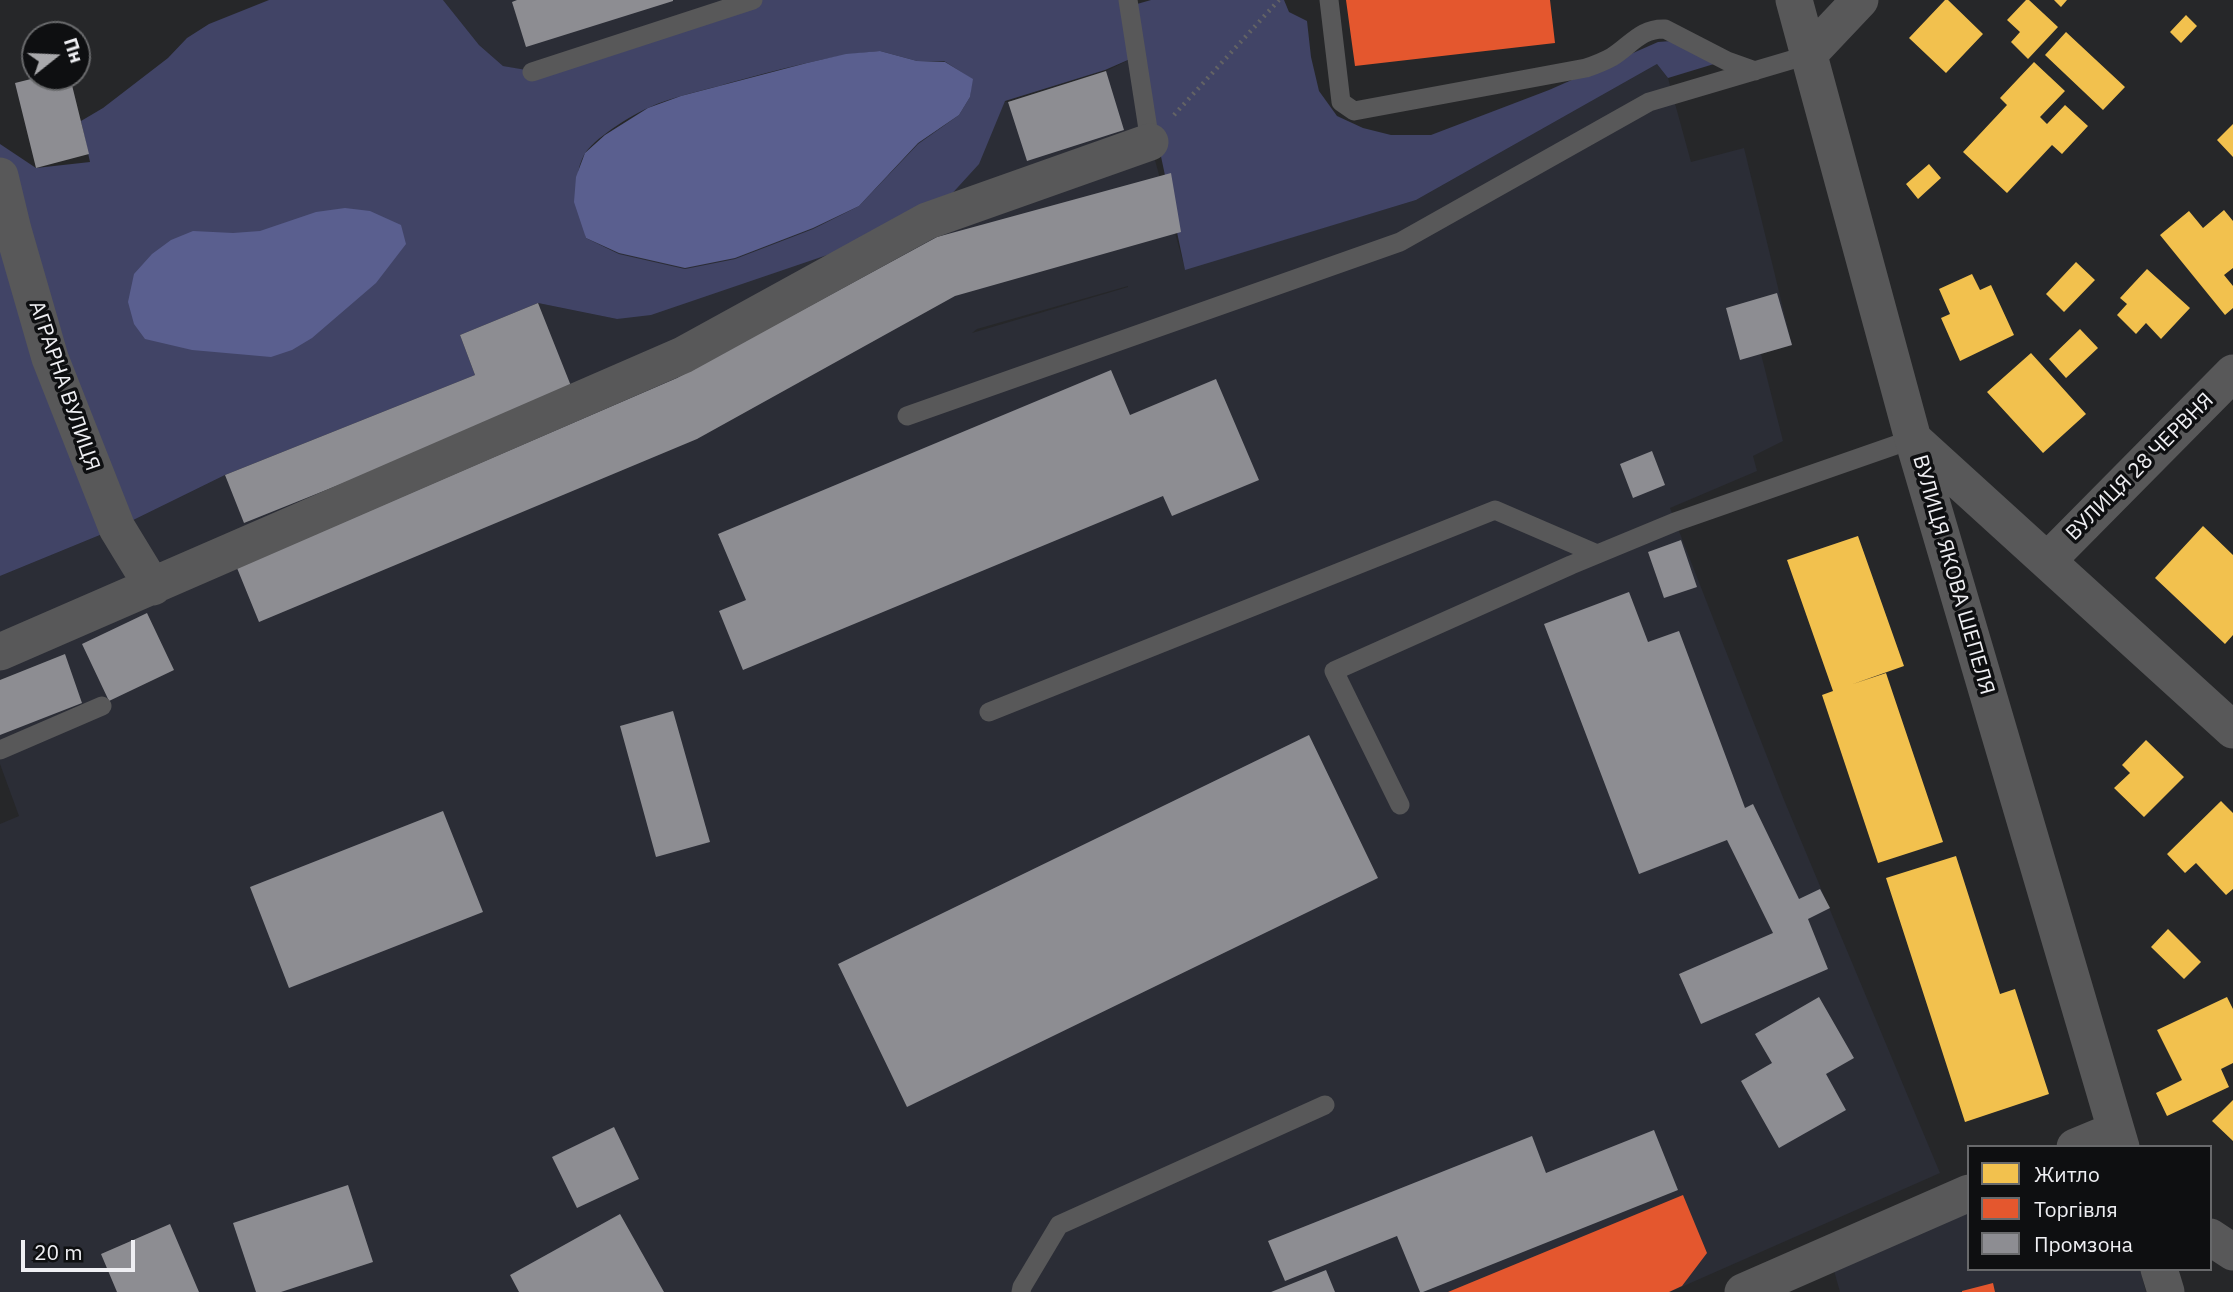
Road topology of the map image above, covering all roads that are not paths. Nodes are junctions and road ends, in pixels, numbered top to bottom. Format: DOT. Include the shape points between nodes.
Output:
graph roads {
  1 [pos="752,0"];
  2 [pos="1128,0"];
  3 [pos="1329,0"];
  4 [pos="1794,0"];
  5 [pos="1860,0"];
  6 [pos="1808,55"];
  7 [pos="1755,71"];
  8 [pos="533,72"];
  9 [pos="1150,142"];
  10 [pos="0,176"];
  11 [pos="2233,373"];
  12 [pos="907,416"];
  13 [pos="1913,439"];
  14 [pos="1597,554"];
  15 [pos="2048,561"];
  16 [pos="153,587"];
  17 [pos="0,652"];
  18 [pos="102,706"];
  19 [pos="989,712"];
  20 [pos="2233,730"];
  21 [pos="0,750"];
  22 [pos="1400,805"];
  23 [pos="1325,1105"];
  24 [pos="2119,1139"];
  25 [pos="2086,1145"];
  26 [pos="1967,1193"];
  27 [pos="2212,1238"];
  28 [pos="2233,1252"];
  29 [pos="2161,1271"];
  30 [pos="1021,1292"];
  31 [pos="1743,1292"];
  32 [pos="2166,1292"];
  1 -- 8 [label="lane"];
  2 -- 9 [label="lane"];
  3 -- 7 [label="lane" via="1341,102 1354,111 1586,68 1655,29"];
  4 -- 6 [label="street, ВУЛИЦЯ ЯКОВА ШЕПЕЛЯ"];
  5 -- 6 [label="street"];
  6 -- 7 [label="lane"];
  6 -- 13 [label="street, ВУЛИЦЯ ЯКОВА ШЕПЕЛЯ"];
  7 -- 12 [label="lane" via="1649,102 1401,242"];
  9 -- 16 [label="street" via="927,221 683,355"];
  10 -- 16 [label="street, АГРАРНА ВУЛИЦЯ" via="50,358 117,528"];
  11 -- 15 [label="street, ВУЛИЦЯ 28 ЧЕРВНЯ"];
  13 -- 14 [label="lane"];
  13 -- 15 [label="street"];
  13 -- 24 [label="street, ВУЛИЦЯ ЯКОВА ШЕПЕЛЯ"];
  14 -- 19 [label="lane" via="1495,510"];
  14 -- 22 [label="lane" via="1334,671"];
  15 -- 20 [label="street"];
  16 -- 17 [label="street"];
  18 -- 21 [label="lane"];
  23 -- 30 [label="lane" via="1059,1225"];
  24 -- 25 [label="street"];
  26 -- 31 [label="street"];
  27 -- 28 [label="street"];
  29 -- 32 [label="street"];
}
